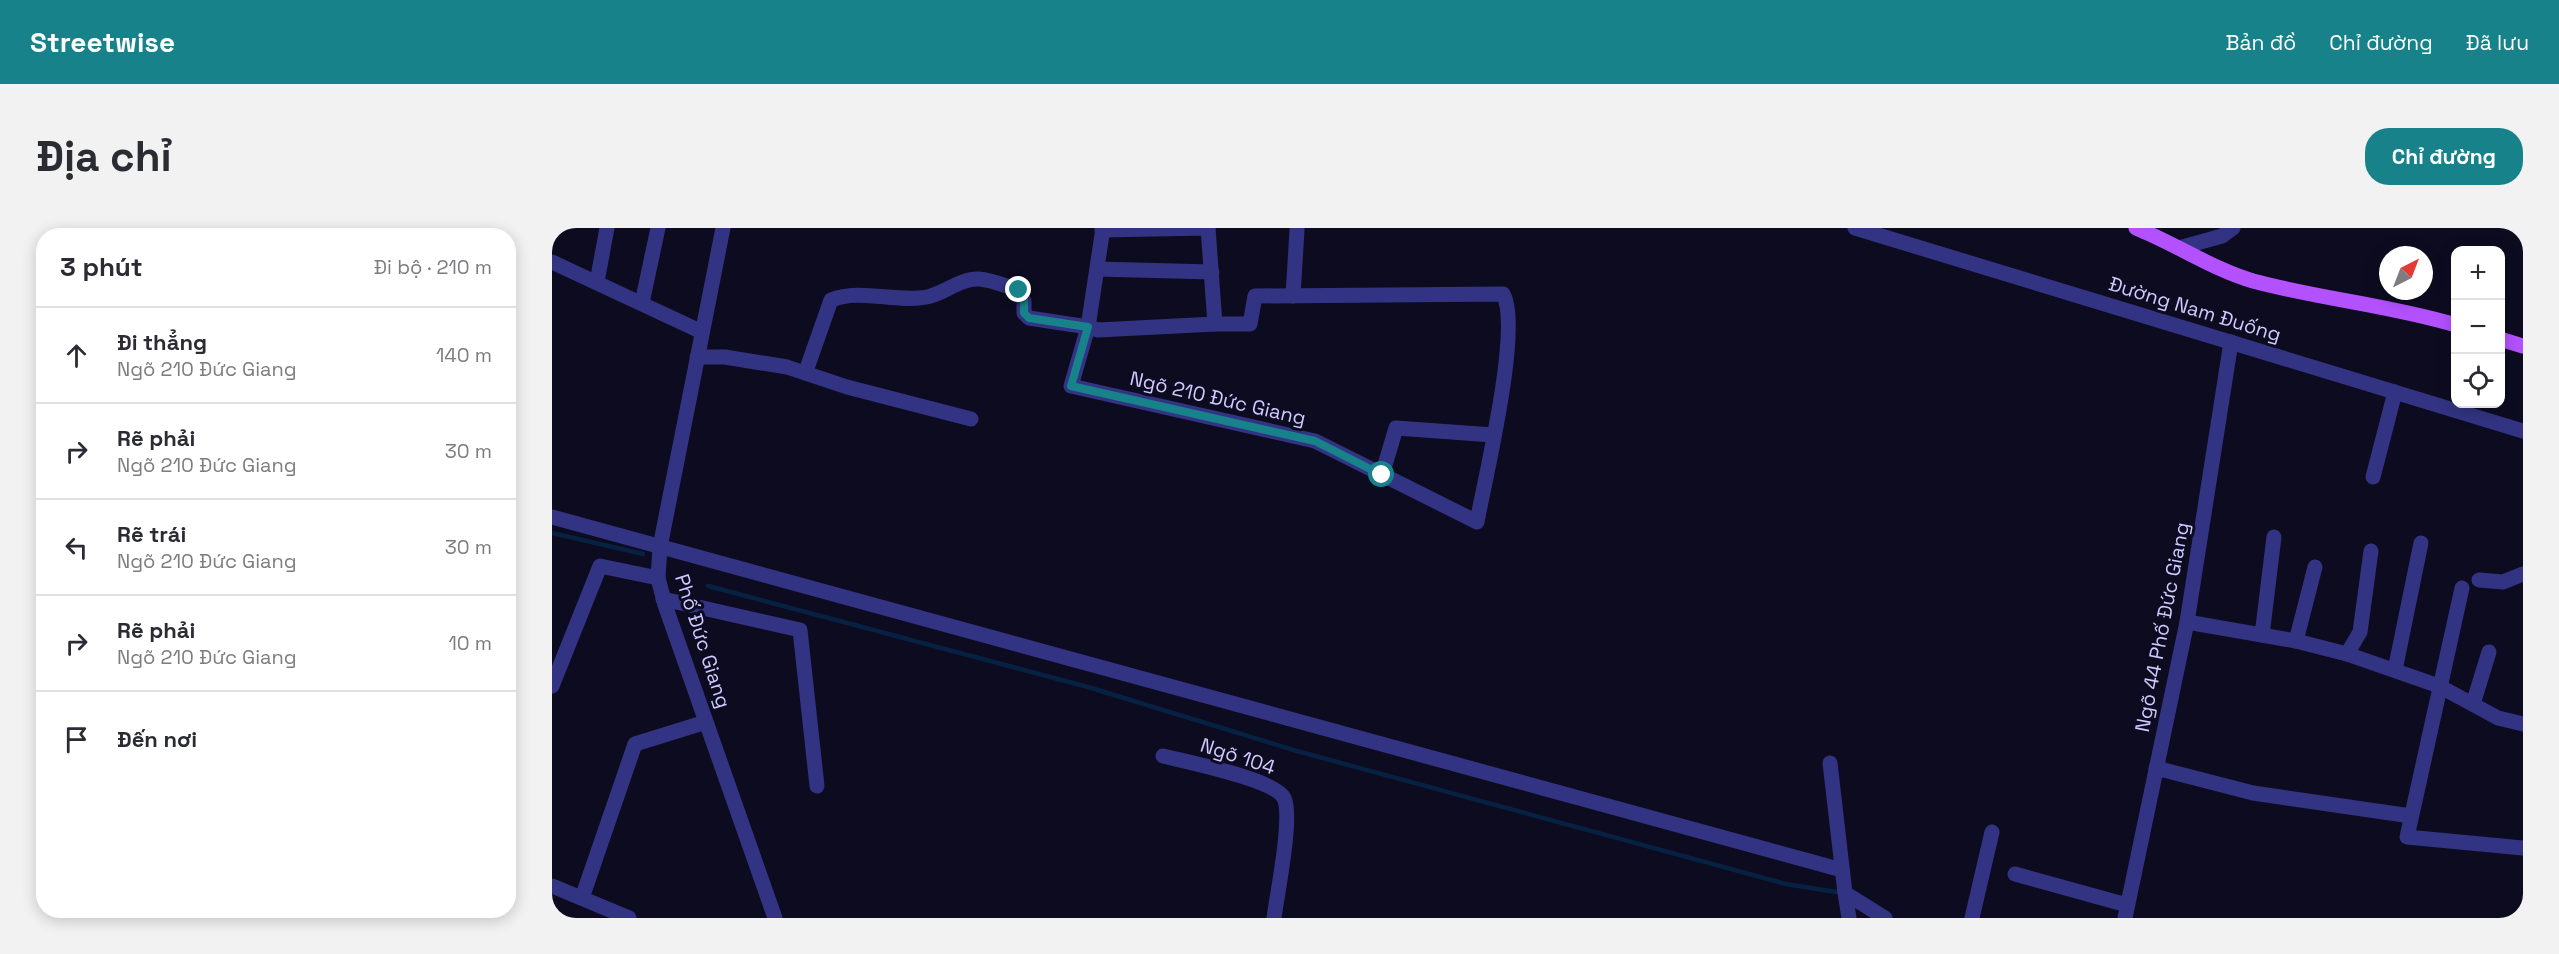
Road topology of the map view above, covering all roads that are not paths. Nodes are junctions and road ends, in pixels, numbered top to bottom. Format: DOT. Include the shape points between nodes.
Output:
graph roads {
  1 [pos="607,228"];
  2 [pos="658,228"];
  3 [pos="723,228"];
  4 [pos="1208,228"];
  5 [pos="1855,228"];
  6 [pos="2136,228"];
  7 [pos="2233,228"];
  8 [pos="1102,229"];
  9 [pos="1297,230"];
  10 [pos="2179,248"];
  11 [pos="552,262"];
  12 [pos="1097,270"];
  13 [pos="1212,272"];
  14 [pos="597,282"];
  15 [pos="1293,296"];
  16 [pos="642,303"];
  17 [pos="1215,324"];
  18 [pos="2451,324"];
  19 [pos="1088,327"];
  20 [pos="702,332"];
  21 [pos="2505,341"];
  22 [pos="2231,342"];
  23 [pos="2523,346"];
  24 [pos="698,357"];
  25 [pos="806,371"];
  26 [pos="2395,392"];
  27 [pos="970,419"];
  28 [pos="2523,431"];
  29 [pos="1493,435"];
  30 [pos="1382,475"];
  31 [pos="2373,477"];
  32 [pos="552,517"];
  33 [pos="2274,537"];
  34 [pos="2421,543"];
  35 [pos="660,547"];
  36 [pos="2371,551"];
  37 [pos="2315,567"];
  38 [pos="2523,574"];
  39 [pos="658,579"];
  40 [pos="2479,580"];
  41 [pos="2462,588"];
  42 [pos="663,599"];
  43 [pos="2187,622"];
  44 [pos="2262,635"];
  45 [pos="2296,640"];
  46 [pos="2489,652"];
  47 [pos="2347,654"];
  48 [pos="2395,670"];
  49 [pos="552,686"];
  50 [pos="2439,686"];
  51 [pos="2473,704"];
  52 [pos="706,722"];
  53 [pos="2523,724"];
  54 [pos="1163,756"];
  55 [pos="1830,763"];
  56 [pos="2156,768"];
  57 [pos="817,786"];
  58 [pos="2411,816"];
  59 [pos="1992,832"];
  60 [pos="2523,848"];
  61 [pos="1842,870"];
  62 [pos="2015,874"];
  63 [pos="552,886"];
  64 [pos="1845,893"];
  65 [pos="582,898"];
  66 [pos="2126,912"];
  67 [pos="629,918"];
  68 [pos="775,918"];
  69 [pos="1274,918"];
  70 [pos="1849,918"];
  71 [pos="1885,918"];
  72 [pos="1972,918"];
  1 -- 14 [label="street"];
  2 -- 16 [label="street"];
  3 -- 20 [label="street, Phố Đức Giang"];
  4 -- 8 [label="street"];
  4 -- 13 [label="street"];
  5 -- 22 [label="street, Đường Nam Đuống"];
  6 -- 10 [label="main road"];
  7 -- 10 [label="street" via="2222,236"];
  8 -- 12 [label="street"];
  9 -- 15 [label="street"];
  10 -- 18 [label="main road" via="2256,281"];
  11 -- 14 [label="street"];
  12 -- 13 [label="street"];
  12 -- 19 [label="street"];
  13 -- 17 [label="street"];
  14 -- 16 [label="street"];
  15 -- 17 [label="street, Ngõ 210 Đức Giang" via="1255,296 1250,324"];
  15 -- 29 [label="street, Ngõ 210 Đức Giang" via="1503,294 1508,303 1509,349"];
  16 -- 20 [label="street"];
  17 -- 19 [label="street" via="1098,330"];
  19 -- 25 [label="street" via="1029,318 1024,313 1019,290 976,279 927,297 845,295 831,300"];
  19 -- 30 [label="street, Ngõ 210 Đức Giang" via="1071,386 1315,441"];
  20 -- 24 [label="street, Phố Đức Giang"];
  21 -- 23 [label="main road"];
  22 -- 26 [label="street, Đường Nam Đuống"];
  22 -- 43 [label="street, Ngõ 44 Phố Đức Giang"];
  24 -- 25 [label="street" via="725,357"];
  24 -- 35 [label="street, Phố Đức Giang"];
  25 -- 27 [label="street" via="847,387"];
  26 -- 28 [label="street, Đường Nam Đuống"];
  26 -- 31 [label="street"];
  29 -- 30 [label="street" via="1396,428"];
  29 -- 30 [label="street, Ngõ 210 Đức Giang" via="1477,522"];
  32 -- 35 [label="street"];
  33 -- 44 [label="street"];
  34 -- 48 [label="street"];
  35 -- 39 [label="street, Phố Đức Giang"];
  35 -- 61 [label="street"];
  36 -- 47 [label="street" via="2360,632"];
  37 -- 45 [label="street"];
  38 -- 40 [label="street" via="2503,582"];
  39 -- 42 [label="street, Phố Đức Giang"];
  39 -- 49 [label="street" via="600,566"];
  41 -- 50 [label="street"];
  42 -- 52 [label="street, Phố Đức Giang"];
  42 -- 57 [label="street" via="800,630"];
  43 -- 44 [label="street"];
  43 -- 56 [label="street, Ngõ 44 Phố Đức Giang"];
  44 -- 45 [label="street"];
  45 -- 47 [label="street"];
  46 -- 51 [label="street"];
  47 -- 48 [label="street"];
  48 -- 50 [label="street"];
  50 -- 51 [label="street"];
  50 -- 58 [label="street"];
  51 -- 53 [label="street" via="2498,718"];
  52 -- 65 [label="street" via="635,744"];
  52 -- 68 [label="street, Phố Đức Giang"];
  54 -- 69 [label="street, Ngõ 104" via="1259,782 1276,789 1283,797 1287,820"];
  55 -- 61 [label="street"];
  56 -- 58 [label="street" via="2253,793"];
  56 -- 66 [label="street, Ngõ 44 Phố Đức Giang"];
  58 -- 60 [label="street" via="2407,837"];
  59 -- 72 [label="street"];
  61 -- 64 [label="street"];
  62 -- 66 [label="street"];
  63 -- 65 [label="street"];
  64 -- 70 [label="street"];
  64 -- 71 [label="street"];
  65 -- 67 [label="street"];
}
